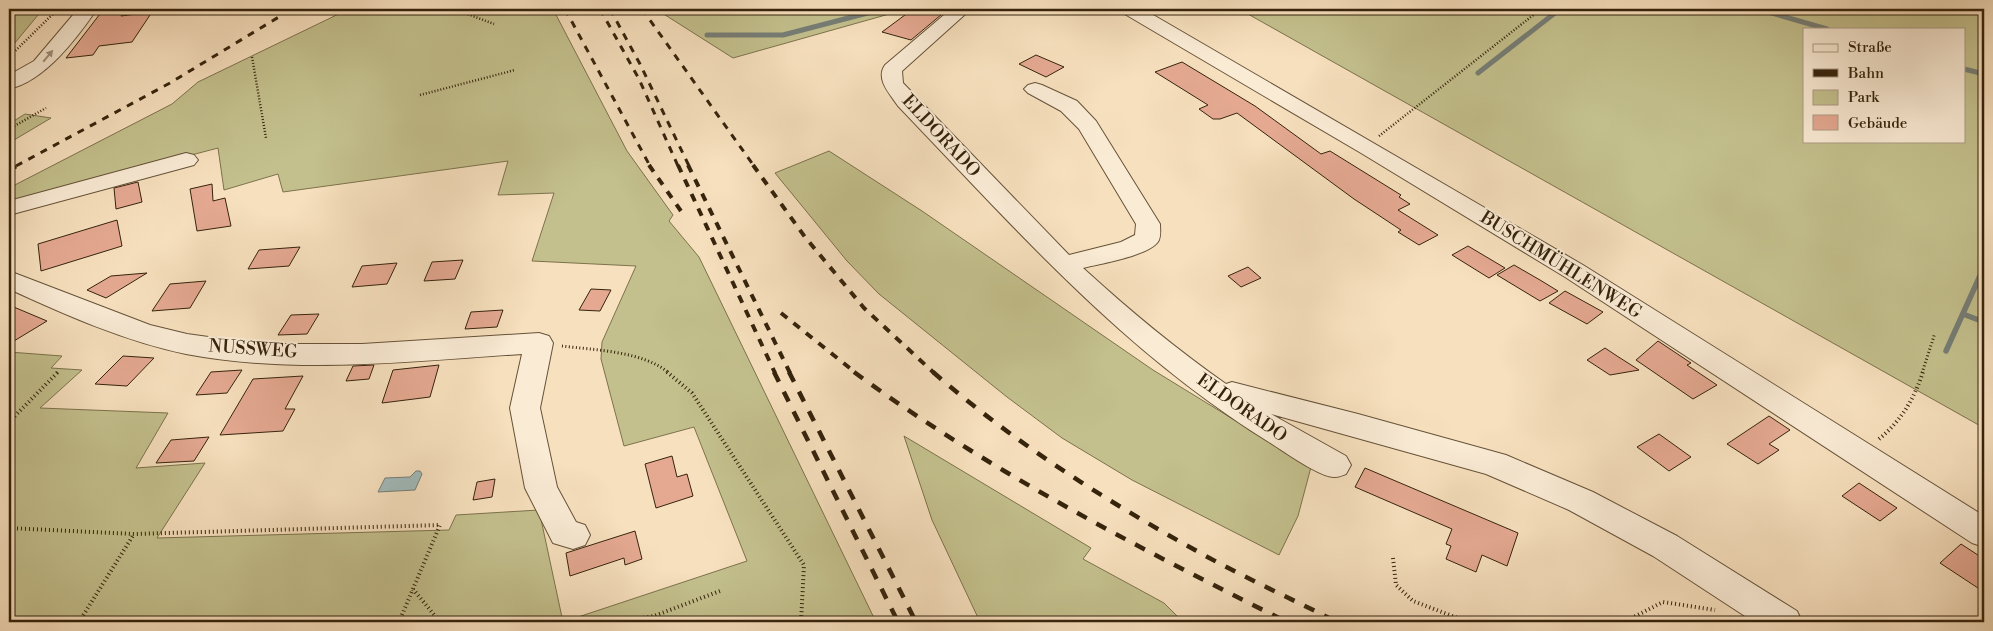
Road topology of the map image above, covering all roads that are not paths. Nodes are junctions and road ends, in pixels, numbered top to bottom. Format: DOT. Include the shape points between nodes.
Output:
graph roads {
  1 [pos="69,9"];
  2 [pos="88,9"];
  3 [pos="962,9"];
  4 [pos="1130,9"];
  5 [pos="9,72"];
  6 [pos="9,83"];
  7 [pos="1035,89"];
  8 [pos="186,160"];
  9 [pos="9,208"];
  10 [pos="1064,265"];
  11 [pos="9,279"];
  12 [pos="1214,389"];
  13 [pos="1336,465"];
  14 [pos="1984,533"];
  15 [pos="573,534"];
  16 [pos="1784,622"];
  1 -- 5 [label="street"];
  6 -- 2 [label="street, one-way" via="41,64"];
  3 -- 10 [label="street, ELDORADO" via="892,69 893,84"];
  4 -- 14 [label="street, BUSCHMÜHLENWEG" via="1574,271"];
  7 -- 10 [label="street" via="1069,106 1088,126 1148,224 1146,239 1130,248"];
  8 -- 9 [label="street"];
  10 -- 12 [label="street, ELDORADO" via="1122,317"];
  11 -- 15 [label="street, NUSSWEG" via="112,324 186,344 266,354 539,343 525,408 541,488 565,533"];
  12 -- 13 [label="street, ELDORADO" via="1298,446"];
  12 -- 16 [label="street" via="1495,464 1581,501 1665,546"];
}
